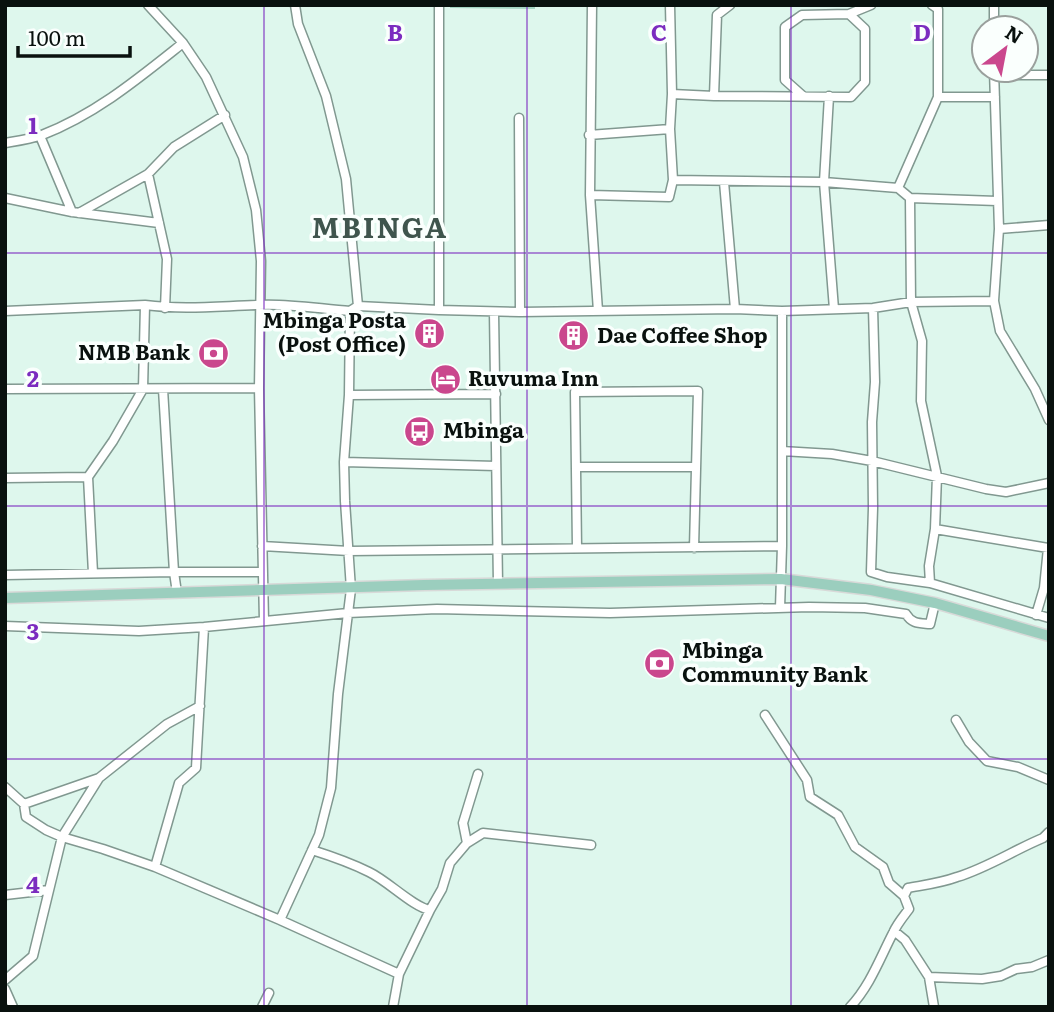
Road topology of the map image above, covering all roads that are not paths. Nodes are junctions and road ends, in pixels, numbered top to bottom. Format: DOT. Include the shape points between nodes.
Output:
graph roads {
  1 [pos="148,5"];
  2 [pos="295,5"];
  3 [pos="439,5"];
  4 [pos="592,5"];
  5 [pos="670,5"];
  6 [pos="730,5"];
  7 [pos="871,5"];
  8 [pos="932,5"];
  9 [pos="825,10"];
  10 [pos="849,15"];
  11 [pos="183,43"];
  12 [pos="994,84"];
  13 [pos="672,94"];
  14 [pos="714,96"];
  15 [pos="803,96"];
  16 [pos="829,96"];
  17 [pos="938,97"];
  18 [pos="995,97"];
  19 [pos="225,115"];
  20 [pos="519,118"];
  21 [pos="670,129"];
  22 [pos="589,135"];
  23 [pos="40,136"];
  24 [pos="5,143"];
  25 [pos="148,174"];
  26 [pos="673,180"];
  27 [pos="724,182"];
  28 [pos="824,182"];
  29 [pos="898,188"];
  30 [pos="590,195"];
  31 [pos="5,198"];
  32 [pos="910,198"];
  33 [pos="997,201"];
  34 [pos="76,212"];
  35 [pos="159,223"];
  36 [pos="1049,225"];
  37 [pos="999,229"];
  38 [pos="994,301"];
  39 [pos="911,302"];
  40 [pos="261,304"];
  41 [pos="145,305"];
  42 [pos="165,308"];
  43 [pos="354,308"];
  44 [pos="873,308"];
  45 [pos="735,309"];
  46 [pos="834,309"];
  47 [pos="439,310"];
  48 [pos="5,311"];
  49 [pos="598,311"];
  50 [pos="495,312"];
  51 [pos="520,312"];
  52 [pos="782,312"];
  53 [pos="259,388"];
  54 [pos="5,389"];
  55 [pos="143,389"];
  56 [pos="163,389"];
  57 [pos="496,394"];
  58 [pos="349,395"];
  59 [pos="1049,420"];
  60 [pos="782,452"];
  61 [pos="872,461"];
  62 [pos="344,462"];
  63 [pos="496,466"];
  64 [pos="576,467"];
  65 [pos="695,467"];
  66 [pos="937,476"];
  67 [pos="88,477"];
  68 [pos="5,478"];
  69 [pos="1049,483"];
  70 [pos="935,529"];
  71 [pos="262,546"];
  72 [pos="782,546"];
  73 [pos="577,548"];
  74 [pos="694,548"];
  75 [pos="497,549"];
  76 [pos="349,551"];
  77 [pos="174,572"];
  78 [pos="263,572"];
  79 [pos="93,573"];
  80 [pos="5,575"];
  81 [pos="781,579"];
  82 [pos="930,583"];
  83 [pos="498,584"];
  84 [pos="351,589"];
  85 [pos="263,591"];
  86 [pos="177,593"];
  87 [pos="5,598"];
  88 [pos="935,603"];
  89 [pos="780,608"];
  90 [pos="348,613"];
  91 [pos="1037,615"];
  92 [pos="1049,618"];
  93 [pos="264,621"];
  94 [pos="5,626"];
  95 [pos="204,627"];
  96 [pos="1049,636"];
  97 [pos="200,706"];
  98 [pos="765,715"];
  99 [pos="956,720"];
  100 [pos="478,774"];
  101 [pos="99,778"];
  102 [pos="1049,780"];
  103 [pos="5,787"];
  104 [pos="24,804"];
  105 [pos="1049,832"];
  106 [pos="62,837"];
  107 [pos="467,843"];
  108 [pos="591,845"];
  109 [pos="312,850"];
  110 [pos="155,867"];
  111 [pos="49,890"];
  112 [pos="5,895"];
  113 [pos="904,896"];
  114 [pos="430,911"];
  115 [pos="280,920"];
  116 [pos="894,931"];
  117 [pos="1049,960"];
  118 [pos="399,974"];
  119 [pos="929,977"];
  120 [pos="5,980"];
  121 [pos="5,989"];
  122 [pos="269,993"];
  123 [pos="13,1007"];
  124 [pos="262,1007"];
  125 [pos="393,1007"];
  126 [pos="850,1007"];
  127 [pos="934,1007"];
  1 -- 11 [label="street"];
  2 -- 43 [label="street" via="326,96 346,179"];
  3 -- 47 [label="street"];
  4 -- 22 [label="street"];
  5 -- 13 [label="street"];
  6 -- 14 [label="street" via="717,15"];
  7 -- 10 [label="street"];
  8 -- 17 [label="street" via="938,9"];
  9 -- 10 [label="street"];
  9 -- 15 [label="street" via="802,15 785,27 785,80"];
  10 -- 16 [label="street" via="865,29 865,82 850,97"];
  11 -- 19 [label="street"];
  11 -- 23 [label="street" via="87,114"];
  12 -- 18 [label="street"];
  13 -- 14 [label="street"];
  13 -- 21 [label="street"];
  14 -- 15 [label="street"];
  15 -- 16 [label="street"];
  16 -- 28 [label="street"];
  17 -- 18 [label="street"];
  17 -- 29 [label="street"];
  18 -- 33 [label="street"];
  19 -- 25 [label="street" via="174,147"];
  19 -- 40 [label="street" via="243,157 256,209"];
  20 -- 51 [label="street"];
  21 -- 22 [label="street"];
  21 -- 26 [label="street"];
  22 -- 30 [label="street"];
  23 -- 24 [label="street"];
  23 -- 34 [label="street"];
  25 -- 34 [label="street"];
  25 -- 35 [label="street"];
  26 -- 27 [label="street"];
  26 -- 30 [label="street" via="669,197"];
  27 -- 28 [label="street"];
  27 -- 45 [label="street"];
  28 -- 29 [label="street"];
  28 -- 46 [label="street"];
  29 -- 32 [label="street"];
  30 -- 49 [label="street"];
  31 -- 34 [label="street"];
  32 -- 33 [label="street"];
  32 -- 39 [label="street"];
  33 -- 37 [label="street"];
  34 -- 35 [label="street"];
  35 -- 42 [label="street" via="167,259"];
  36 -- 37 [label="street"];
  37 -- 38 [label="street"];
  38 -- 39 [label="street"];
  38 -- 59 [label="street" via="1000,331"];
  39 -- 44 [label="street"];
  39 -- 66 [label="street" via="922,341 921,401"];
  40 -- 42 [label="street"];
  40 -- 43 [label="street"];
  40 -- 53 [label="street"];
  41 -- 42 [label="street"];
  41 -- 48 [label="street"];
  41 -- 55 [label="street"];
  43 -- 47 [label="street"];
  43 -- 58 [label="street"];
  44 -- 46 [label="street"];
  44 -- 61 [label="street"];
  45 -- 49 [label="street"];
  45 -- 52 [label="street"];
  46 -- 52 [label="street"];
  47 -- 50 [label="street"];
  49 -- 51 [label="street"];
  50 -- 51 [label="street"];
  50 -- 57 [label="street"];
  52 -- 60 [label="street"];
  53 -- 56 [label="street"];
  53 -- 71 [label="street"];
  54 -- 55 [label="street"];
  55 -- 56 [label="street"];
  55 -- 67 [label="street"];
  56 -- 77 [label="street"];
  57 -- 58 [label="street"];
  57 -- 63 [label="street"];
  58 -- 62 [label="street"];
  60 -- 61 [label="street"];
  60 -- 72 [label="street"];
  61 -- 66 [label="street"];
  61 -- 82 [label="street" via="871,572"];
  62 -- 63 [label="street"];
  62 -- 76 [label="street"];
  63 -- 75 [label="street"];
  64 -- 65 [label="street"];
  64 -- 65 [label="street" via="575,392 698,391"];
  64 -- 73 [label="street"];
  65 -- 74 [label="street"];
  66 -- 69 [label="street" via="1006,492"];
  66 -- 70 [label="street"];
  67 -- 68 [label="street"];
  67 -- 79 [label="street"];
  70 -- 82 [label="street"];
  70 -- 91 [label="street" via="1048,548"];
  71 -- 76 [label="street"];
  71 -- 78 [label="street"];
  72 -- 74 [label="street"];
  72 -- 81 [label="street"];
  73 -- 74 [label="street"];
  73 -- 75 [label="street"];
  75 -- 76 [label="street"];
  75 -- 83 [label="street"];
  76 -- 84 [label="street"];
  77 -- 78 [label="street"];
  77 -- 79 [label="street"];
  77 -- 86 [label="street"];
  78 -- 85 [label="street"];
  79 -- 80 [label="street"];
  81 -- 83 [label="main road"];
  81 -- 88 [label="main road"];
  81 -- 89 [label="street"];
  82 -- 91 [label="street"];
  83 -- 84 [label="main road"];
  84 -- 85 [label="main road"];
  84 -- 90 [label="street"];
  85 -- 86 [label="main road"];
  85 -- 93 [label="street"];
  86 -- 87 [label="main road"];
  88 -- 89 [label="street" via="930,624 916,623 898,612 865,608"];
  88 -- 96 [label="main road"];
  89 -- 90 [label="street"];
  90 -- 93 [label="street"];
  90 -- 109 [label="street" via="331,788"];
  91 -- 92 [label="street"];
  93 -- 95 [label="street"];
  94 -- 95 [label="street" via="139,631"];
  95 -- 97 [label="street"];
  97 -- 101 [label="street" via="167,724"];
  97 -- 110 [label="street" via="195,768 180,783"];
  98 -- 113 [label="street" via="807,780 810,797 838,815 856,847 883,867 889,883"];
  99 -- 102 [label="street" via="987,761 1018,766"];
  100 -- 107 [label="street" via="463,823"];
  101 -- 104 [label="street"];
  101 -- 106 [label="street"];
  103 -- 104 [label="street"];
  104 -- 106 [label="street" via="26,817"];
  105 -- 113 [label="street" via="958,877 908,887"];
  106 -- 110 [label="street"];
  106 -- 111 [label="street"];
  107 -- 108 [label="street" via="483,833"];
  107 -- 114 [label="street" via="450,863"];
  109 -- 114 [label="street" via="370,872"];
  109 -- 115 [label="street"];
  110 -- 115 [label="street"];
  111 -- 112 [label="street"];
  111 -- 120 [label="street" via="33,956"];
  113 -- 116 [label="street" via="909,909"];
  114 -- 118 [label="street"];
  115 -- 118 [label="street"];
  116 -- 119 [label="street"];
  116 -- 126 [label="street"];
  117 -- 119 [label="street" via="982,979"];
  118 -- 125 [label="street"];
  119 -- 127 [label="street"];
  121 -- 123 [label="street"];
  122 -- 124 [label="street"];
}
